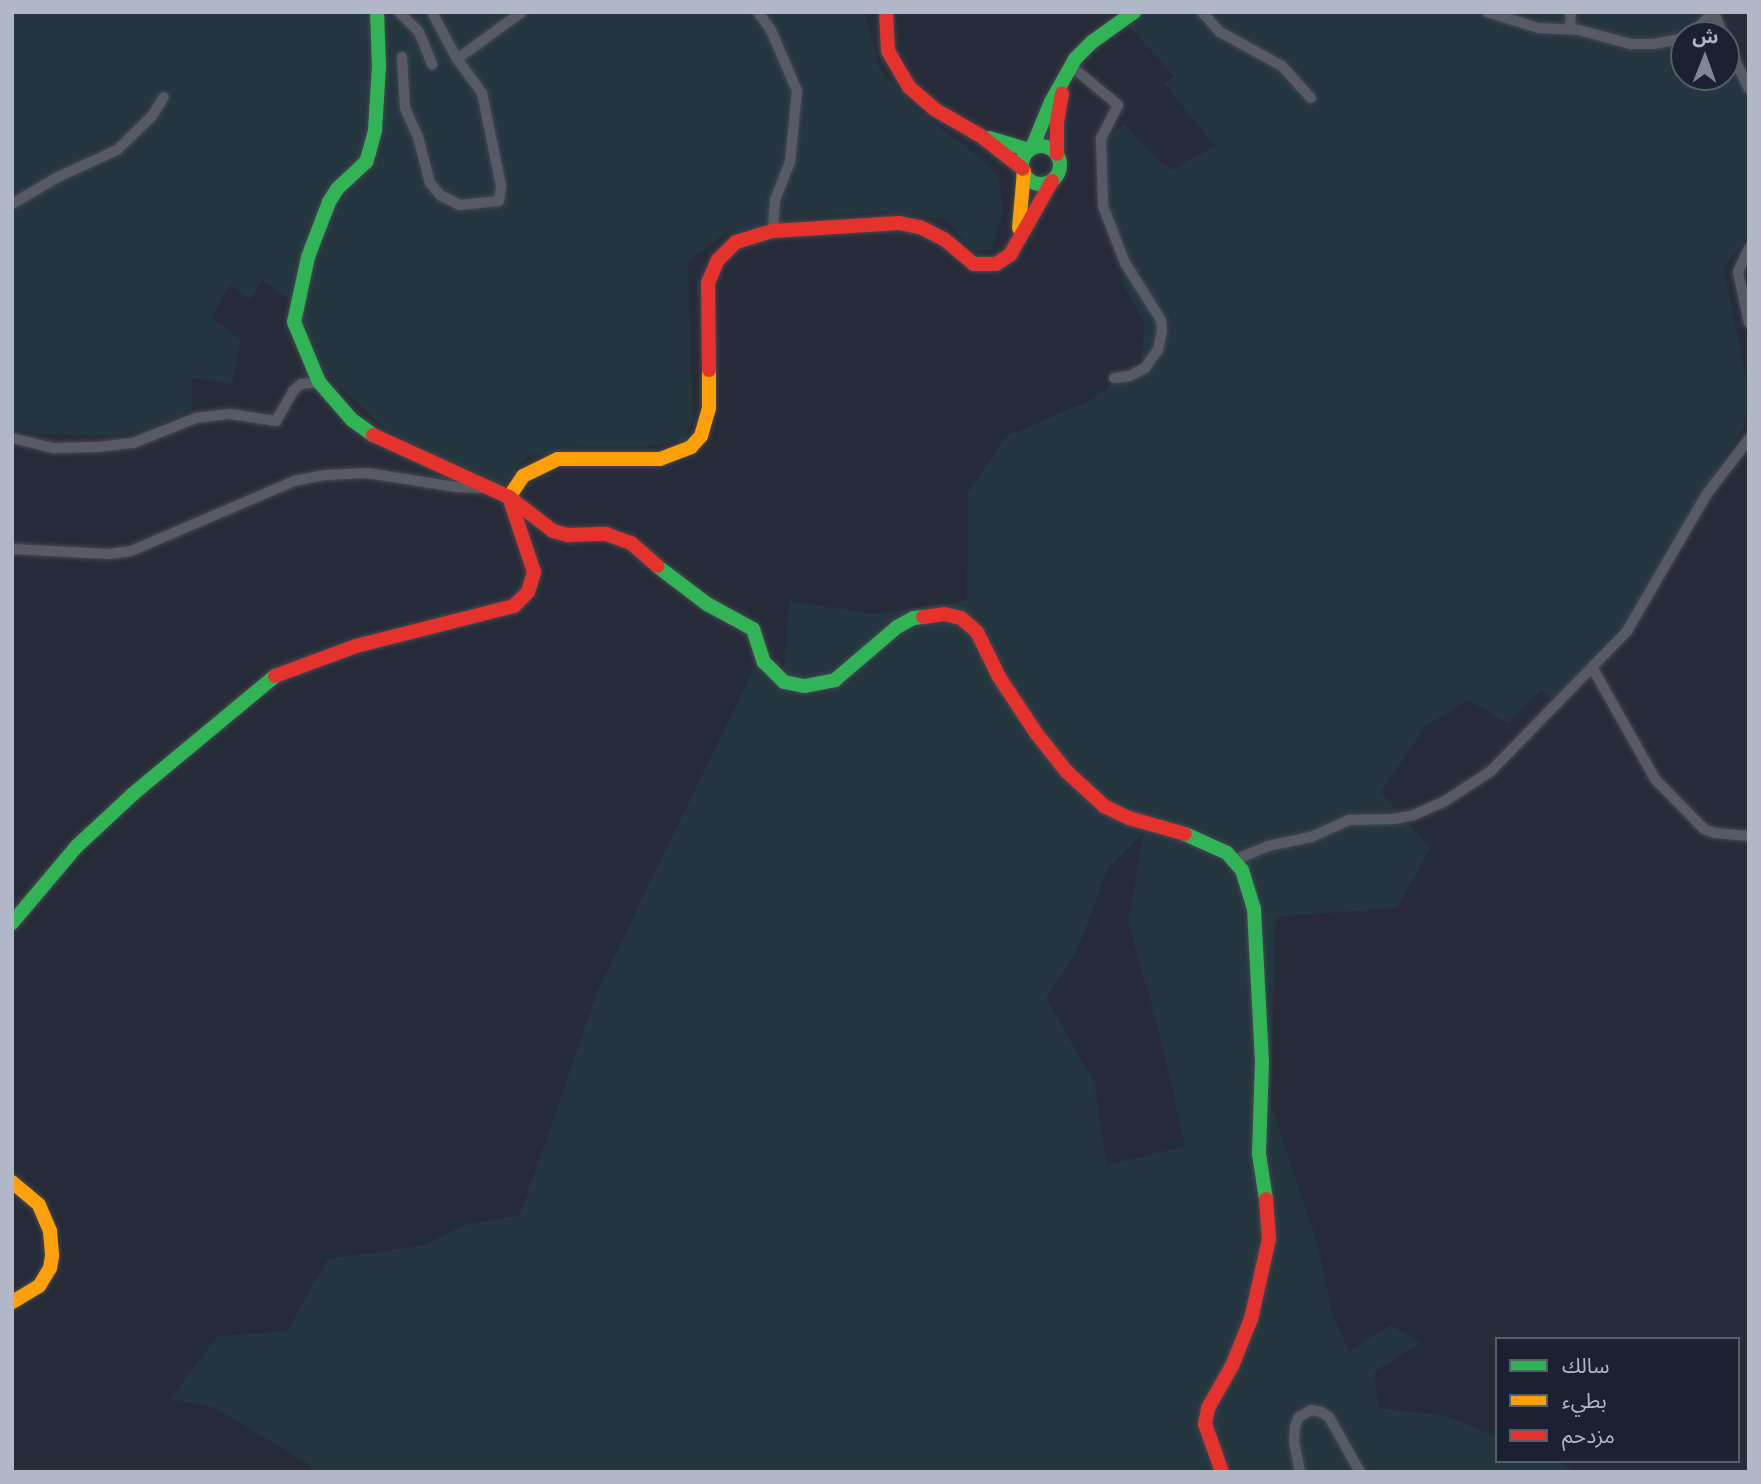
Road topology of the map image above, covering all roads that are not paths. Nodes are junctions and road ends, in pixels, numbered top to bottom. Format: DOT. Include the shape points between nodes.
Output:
graph roads {
  1 [pos="377,12"];
  2 [pos="399,12"];
  3 [pos="432,12"];
  4 [pos="522,12"];
  5 [pos="758,12"];
  6 [pos="886,12"];
  7 [pos="1134,12"];
  8 [pos="1202,12"];
  9 [pos="1487,12"];
  10 [pos="1571,12"];
  11 [pos="1570,29"];
  12 [pos="1670,40"];
  13 [pos="401,57"];
  14 [pos="457,58"];
  15 [pos="432,65"];
  16 [pos="1740,70"];
  17 [pos="1068,72"];
  18 [pos="1749,89"];
  19 [pos="164,97"];
  20 [pos="1311,98"];
  21 [pos="981,136"];
  22 [pos="1031,149"];
  23 [pos="1057,154"];
  24 [pos="1023,170"];
  25 [pos="1052,181"];
  26 [pos="12,204"];
  27 [pos="774,231"];
  28 [pos="1017,240"];
  29 [pos="1749,248"];
  30 [pos="1749,323"];
  31 [pos="1114,378"];
  32 [pos="319,382"];
  33 [pos="12,438"];
  34 [pos="1749,439"];
  35 [pos="485,488"];
  36 [pos="509,497"];
  37 [pos="12,549"];
  38 [pos="1592,667"];
  39 [pos="1749,836"];
  40 [pos="1234,860"];
  41 [pos="12,923"];
  42 [pos="12,1182"];
  43 [pos="12,1302"];
  44 [pos="1222,1472"];
  45 [pos="1300,1472"];
  46 [pos="1360,1472"];
  1 -- 32 [label="street" via="379,66 369,153 329,202 296,304 296,332"];
  2 -- 15 [label="street" via="419,32"];
  3 -- 14 [label="street"];
  4 -- 14 [label="street"];
  5 -- 27 [label="street" via="771,30 797,91 790,162 775,200"];
  6 -- 21 [label="street" via="888,51 909,87 934,109"];
  7 -- 17 [label="street" via="1082,52"];
  8 -- 20 [label="street" via="1220,32 1282,66"];
  9 -- 11 [label="street" via="1538,27"];
  10 -- 11 [label="street"];
  11 -- 12 [label="street" via="1642,45"];
  13 -- 14 [label="street" via="405,108 430,183 440,195 460,205 499,201 501,186 482,93"];
  16 -- 18 [label="street"];
  17 -- 22 [label="street"];
  17 -- 23 [label="street" via="1057,122"];
  17 -- 31 [label="street" via="1118,105 1101,139 1103,206 1125,263 1161,320 1158,350 1145,368"];
  19 -- 26 [label="street" via="152,116 117,150"];
  21 -- 22 [label="street"];
  21 -- 24 [label="street"];
  22 -- 23 [label="street" via="1046,146"];
  22 -- 24 [label="street"];
  23 -- 25 [label="street" via="1060,166"];
  24 -- 25 [label="street" via="1036,183"];
  24 -- 28 [label="street"];
  25 -- 28 [label="street"];
  27 -- 28 [label="street" via="899,223 944,239 974,264 984,266 1004,261"];
  27 -- 36 [label="street" via="736,242 711,270 706,296 709,408 701,436 680,454 660,459 573,457 545,463 523,476"];
  29 -- 30 [label="street" via="1738,272"];
  32 -- 33 [label="street" via="302,384 293,391 276,421 230,414 196,418 134,443 98,447 53,448"];
  32 -- 35 [label="street" via="352,420 374,436"];
  34 -- 38 [label="street" via="1706,495 1633,622"];
  35 -- 36 [label="street"];
  35 -- 37 [label="street" via="367,473 325,475 294,481 131,551"];
  36 -- 40 [label="street" via="553,531 606,534 631,544 707,604 752,629 771,671 796,685 827,683 846,674 887,635 913,618 944,614 967,621 1036,733 1066,771 1104,806 1216,846"];
  36 -- 41 [label="street" via="534,572 528,592 514,606 356,646 276,675 77,846"];
  38 -- 39 [label="street" via="1656,779 1704,829"];
  38 -- 40 [label="street" via="1491,771 1445,801 1405,818 1349,820 1311,837 1268,846"];
  40 -- 44 [label="street" via="1246,879 1254,909 1262,1062 1259,1154 1269,1239 1251,1319 1208,1408 1205,1424"];
  42 -- 43 [label="street" via="39,1205 52,1244 46,1276 39,1286"];
  45 -- 46 [label="street" via="1296,1427 1298,1418 1311,1410 1329,1417"];
}
